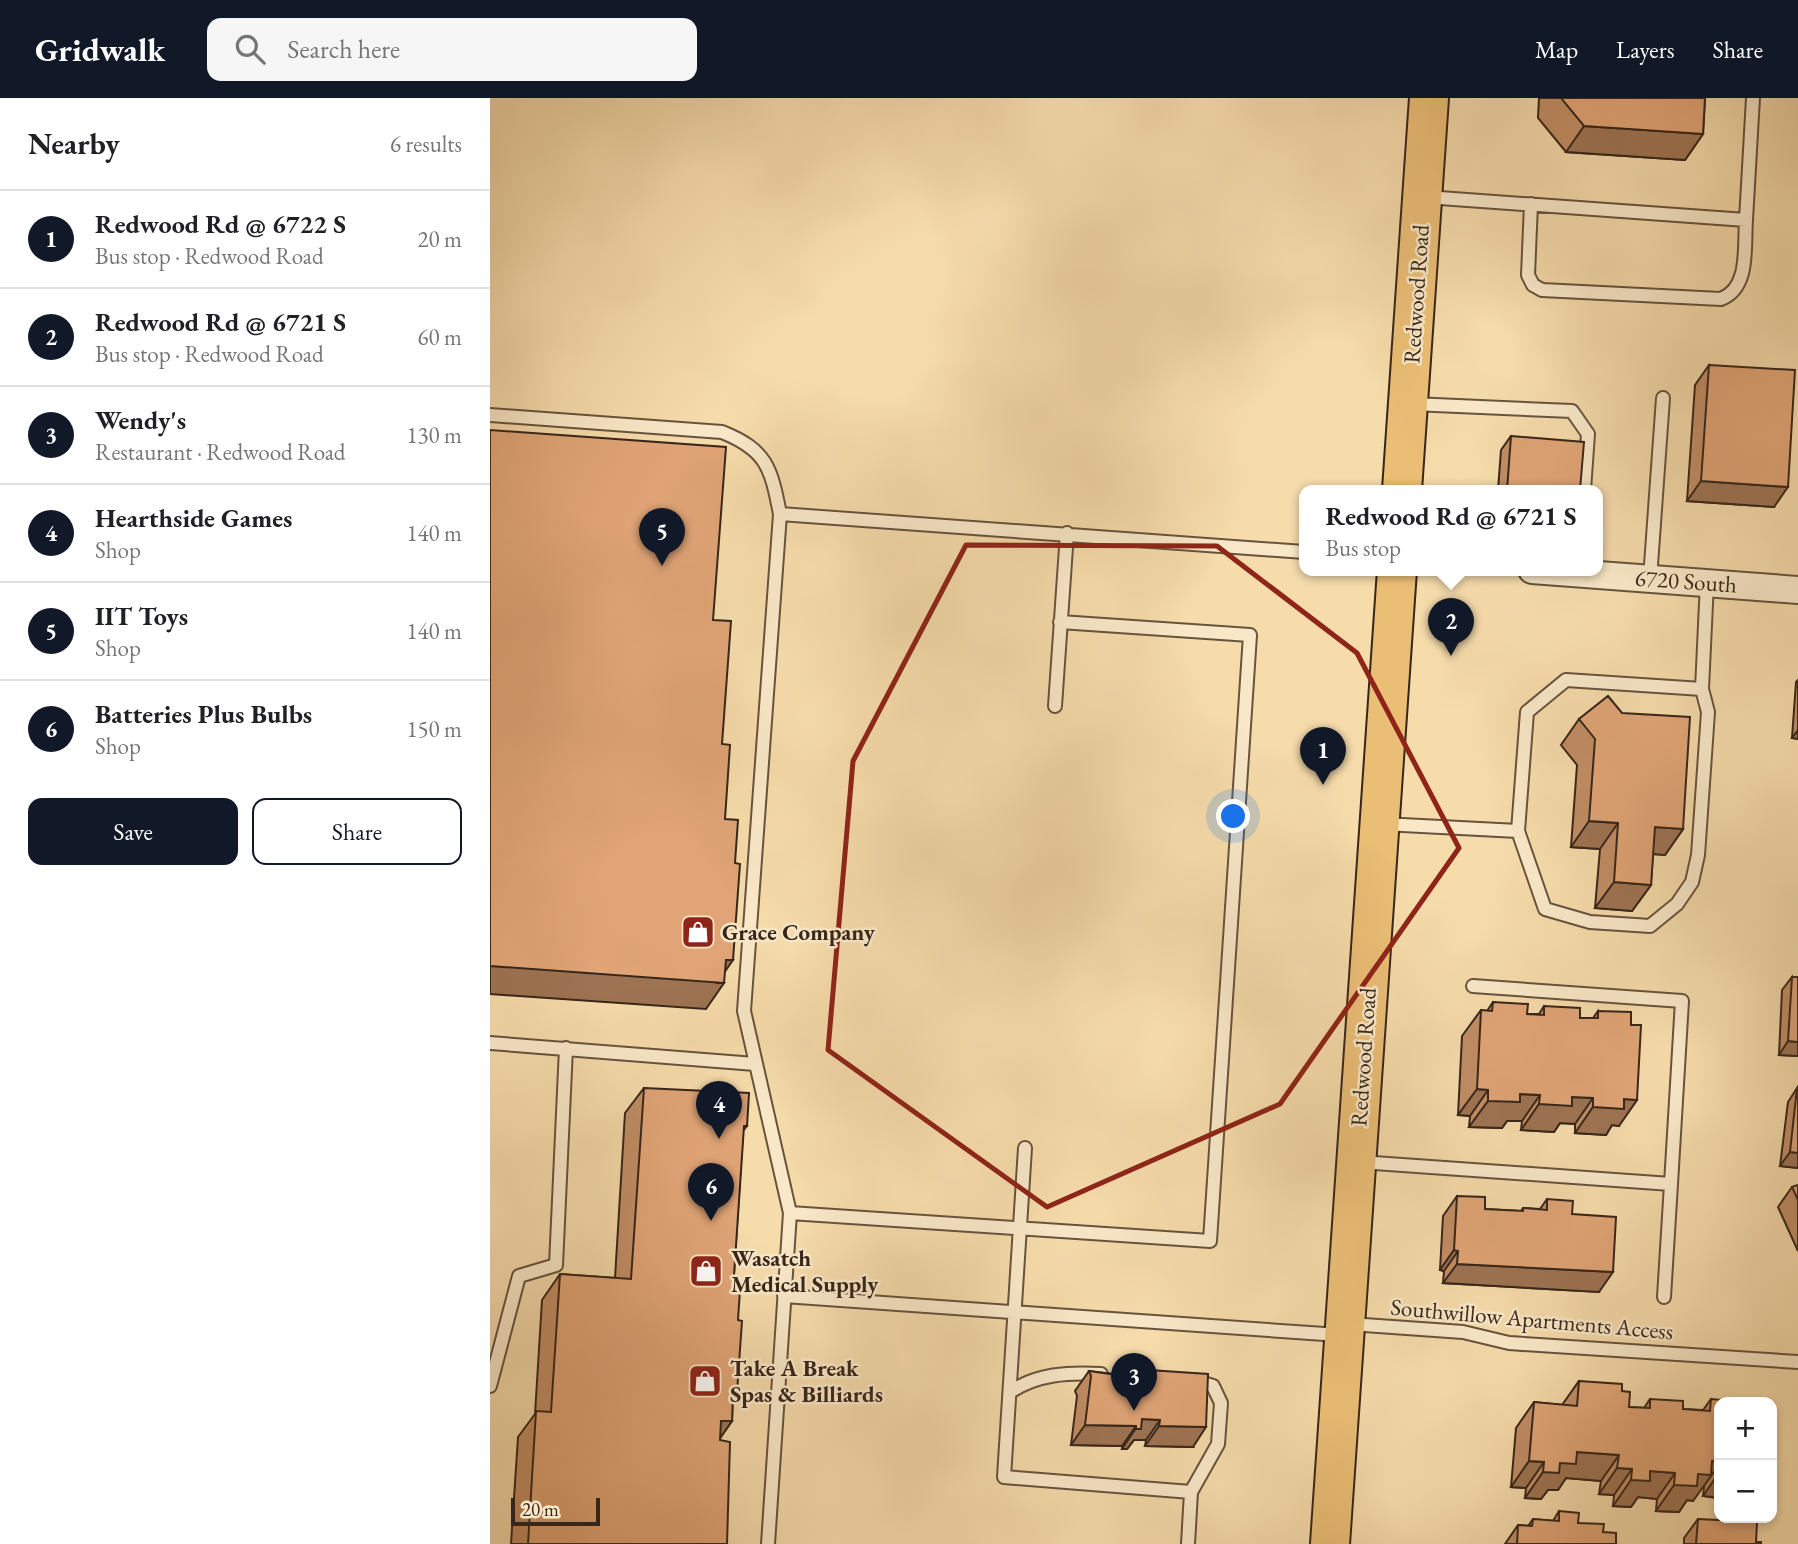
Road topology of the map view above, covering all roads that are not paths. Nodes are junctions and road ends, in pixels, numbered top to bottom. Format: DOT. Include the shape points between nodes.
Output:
graph roads {
  1 [pos="1429,98"];
  2 [pos="1752,98"];
  3 [pos="1422,197"];
  4 [pos="1531,204"];
  5 [pos="1746,220"];
  6 [pos="1663,398"];
  7 [pos="1408,403"];
  8 [pos="490,415"];
  9 [pos="1402,485"];
  10 [pos="1584,485"];
  11 [pos="780,514"];
  12 [pos="1067,533"];
  13 [pos="1299,552"];
  14 [pos="1603,574"];
  15 [pos="1397,576"];
  16 [pos="1650,579"];
  17 [pos="1707,582"];
  18 [pos="1798,590"];
  19 [pos="1060,622"];
  20 [pos="1702,689"];
  21 [pos="1055,706"];
  22 [pos="1379,824"];
  23 [pos="1518,831"];
  24 [pos="1474,986"];
  25 [pos="490,1043"];
  26 [pos="566,1048"];
  27 [pos="755,1064"];
  28 [pos="1026,1148"];
  29 [pos="1357,1162"];
  30 [pos="1671,1184"];
  31 [pos="790,1213"];
  32 [pos="1020,1228"];
  33 [pos="784,1296"];
  34 [pos="1664,1297"];
  35 [pos="1015,1311"];
  36 [pos="1345,1330"];
  37 [pos="1798,1362"];
  38 [pos="1120,1375"];
  39 [pos="1177,1379"];
  40 [pos="490,1386"];
  41 [pos="1010,1392"];
  42 [pos="1191,1492"];
  43 [pos="768,1544"];
  44 [pos="1188,1544"];
  45 [pos="1330,1544"];
  1 -- 3 [label="main road, Redwood Road"];
  2 -- 5 [label="lane"];
  3 -- 4 [label="lane"];
  3 -- 7 [label="main road, Redwood Road"];
  4 -- 5 [label="lane"];
  4 -- 5 [label="lane" via="1528,275 1542,290 1721,299 1734,294 1741,283"];
  6 -- 16 [label="lane"];
  7 -- 9 [label="main road, Redwood Road"];
  7 -- 10 [label="lane" via="1572,411 1588,434"];
  8 -- 11 [label="lane" via="722,432 759,451"];
  11 -- 12 [label="lane"];
  11 -- 27 [label="lane" via="744,1011"];
  12 -- 13 [label="lane"];
  12 -- 19 [label="lane"];
  14 -- 16 [label="street, 6720 South"];
  15 -- 22 [label="main road, Redwood Road"];
  16 -- 17 [label="street, 6720 South"];
  17 -- 18 [label="street, 6720 South"];
  17 -- 20 [label="lane"];
  19 -- 21 [label="lane"];
  19 -- 32 [label="lane" via="1250,635 1245,719 1210,1241"];
  20 -- 23 [label="lane" via="1566,680 1527,712"];
  20 -- 23 [label="lane" via="1708,712 1698,855 1692,882 1677,904 1650,926 1590,922 1545,909"];
  22 -- 23 [label="lane"];
  22 -- 29 [label="main road, Redwood Road"];
  24 -- 30 [label="lane" via="1682,1001"];
  25 -- 26 [label="lane"];
  26 -- 27 [label="lane"];
  26 -- 40 [label="lane" via="556,1265 519,1276"];
  27 -- 31 [label="lane"];
  28 -- 32 [label="lane"];
  29 -- 30 [label="lane"];
  29 -- 36 [label="main road, Redwood Road"];
  30 -- 34 [label="lane"];
  31 -- 32 [label="lane"];
  31 -- 33 [label="lane"];
  32 -- 35 [label="lane"];
  33 -- 35 [label="lane, Southwillow Apartments Access"];
  33 -- 43 [label="lane"];
  35 -- 36 [label="lane, Southwillow Apartments Access"];
  35 -- 41 [label="lane"];
  36 -- 37 [label="lane, Southwillow Apartments Access" via="1463,1332 1509,1343"];
  36 -- 45 [label="main road, Redwood Road"];
  38 -- 41 [label="lane" via="1068,1372 1029,1380"];
  39 -- 42 [label="lane" via="1208,1382 1221,1403 1218,1444"];
  41 -- 42 [label="lane" via="1004,1477"];
  42 -- 44 [label="lane"];
}
